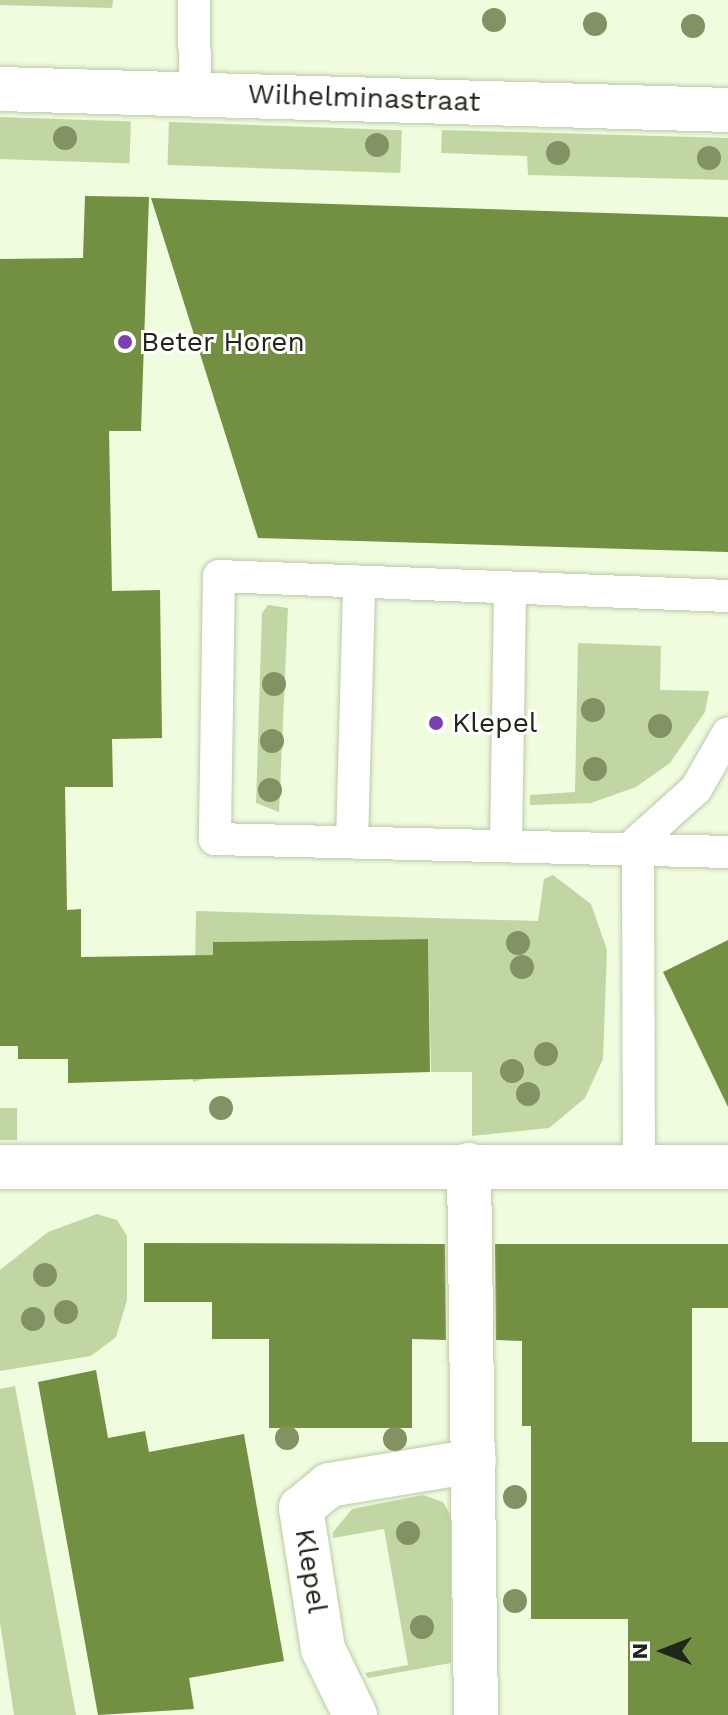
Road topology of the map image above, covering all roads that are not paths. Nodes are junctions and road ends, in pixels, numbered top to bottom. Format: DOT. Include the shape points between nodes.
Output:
graph roads {
  1 [pos="194,0"];
  2 [pos="0,89"];
  3 [pos="195,93"];
  4 [pos="728,110"];
  5 [pos="359,583"];
  6 [pos="510,589"];
  7 [pos="728,596"];
  8 [pos="728,733"];
  9 [pos="352,841"];
  10 [pos="506,846"];
  11 [pos="638,850"];
  12 [pos="728,852"];
  13 [pos="469,1165"];
  14 [pos="639,1166"];
  15 [pos="0,1167"];
  16 [pos="728,1167"];
  17 [pos="474,1461"];
  18 [pos="355,1715"];
  19 [pos="476,1715"];
  1 -- 3 [label="lane"];
  2 -- 3 [label="street, Wilhelminastraat"];
  3 -- 4 [label="street, Wilhelminastraat"];
  5 -- 6 [label="lane"];
  5 -- 9 [label="lane"];
  5 -- 9 [label="lane" via="219,576 215,839"];
  6 -- 7 [label="lane"];
  6 -- 10 [label="lane"];
  8 -- 11 [label="lane" via="696,789 638,841"];
  9 -- 10 [label="lane"];
  10 -- 11 [label="lane"];
  11 -- 12 [label="lane"];
  11 -- 14 [label="lane"];
  13 -- 14 [label="street"];
  13 -- 15 [label="street"];
  13 -- 17 [label="street"];
  14 -- 16 [label="street"];
  17 -- 18 [label="street, Klepel" via="329,1485 301,1508 323,1649"];
  17 -- 19 [label="street"];
}
